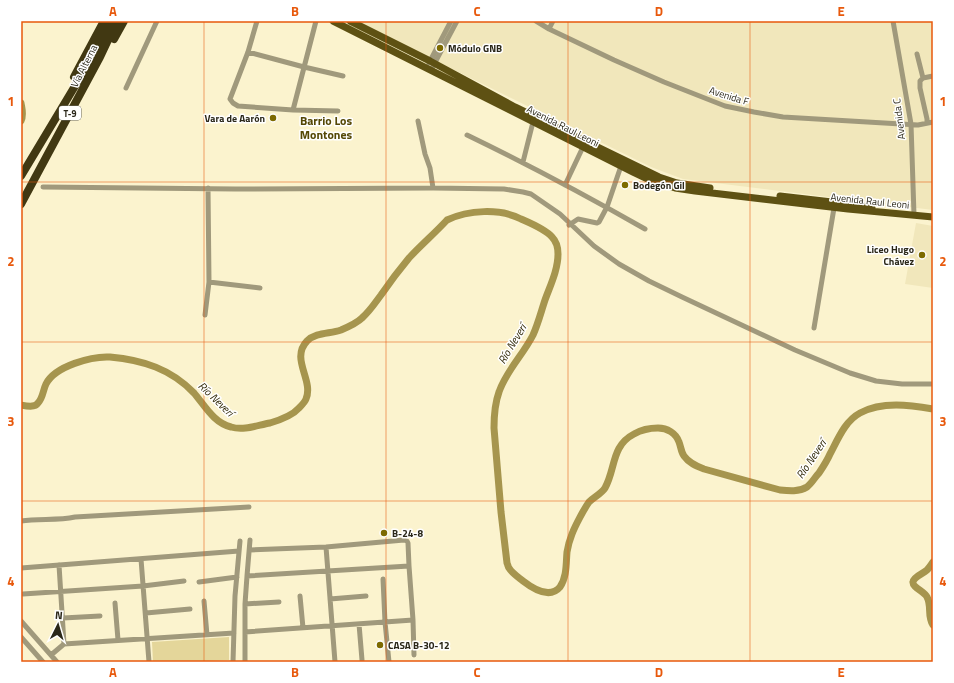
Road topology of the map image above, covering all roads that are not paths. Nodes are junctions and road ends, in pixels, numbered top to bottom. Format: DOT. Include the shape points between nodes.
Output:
graph roads {
  1 [pos="104,21"];
  2 [pos="110,21"];
  3 [pos="117,21"];
  4 [pos="124,21"];
  5 [pos="157,21"];
  6 [pos="257,21"];
  7 [pos="316,21"];
  8 [pos="333,21"];
  9 [pos="350,21"];
  10 [pos="450,21"];
  11 [pos="457,21"];
  12 [pos="536,21"];
  13 [pos="553,21"];
  14 [pos="893,21"];
  15 [pos="549,29"];
  16 [pos="248,52"];
  17 [pos="917,54"];
  18 [pos="430,66"];
  19 [pos="304,67"];
  20 [pos="343,76"];
  21 [pos="933,76"];
  22 [pos="923,78"];
  23 [pos="126,88"];
  24 [pos="293,110"];
  25 [pos="338,111"];
  26 [pos="418,121"];
  27 [pos="533,122"];
  28 [pos="933,122"];
  29 [pos="927,123"];
  30 [pos="911,124"];
  31 [pos="51,125"];
  32 [pos="62,128"];
  33 [pos="467,135"];
  34 [pos="583,147"];
  35 [pos="523,162"];
  36 [pos="621,166"];
  37 [pos="21,176"];
  38 [pos="565,185"];
  39 [pos="43,187"];
  40 [pos="208,188"];
  41 [pos="433,188"];
  42 [pos="21,204"];
  43 [pos="607,207"];
  44 [pos="834,208"];
  45 [pos="914,215"];
  46 [pos="933,217"];
  47 [pos="570,225"];
  48 [pos="645,229"];
  49 [pos="209,282"];
  50 [pos="260,288"];
  51 [pos="205,315"];
  52 [pos="814,328"];
  53 [pos="933,384"];
  54 [pos="249,507"];
  55 [pos="21,521"];
  56 [pos="250,540"];
  57 [pos="240,541"];
  58 [pos="326,547"];
  59 [pos="250,550"];
  60 [pos="239,551"];
  61 [pos="141,559"];
  62 [pos="59,564"];
  63 [pos="409,566"];
  64 [pos="21,568"];
  65 [pos="328,572"];
  66 [pos="246,576"];
  67 [pos="236,577"];
  68 [pos="383,579"];
  69 [pos="184,581"];
  70 [pos="199,582"];
  71 [pos="143,586"];
  72 [pos="61,592"];
  73 [pos="23,594"];
  74 [pos="300,596"];
  75 [pos="366,596"];
  76 [pos="330,599"];
  77 [pos="204,601"];
  78 [pos="279,602"];
  79 [pos="115,603"];
  80 [pos="245,604"];
  81 [pos="190,609"];
  82 [pos="146,613"];
  83 [pos="100,616"];
  84 [pos="63,618"];
  85 [pos="413,620"];
  86 [pos="21,621"];
  87 [pos="385,622"];
  88 [pos="359,624"];
  89 [pos="333,626"];
  90 [pos="303,628"];
  91 [pos="245,632"];
  92 [pos="234,633"];
  93 [pos="207,635"];
  94 [pos="21,637"];
  95 [pos="147,639"];
  96 [pos="118,640"];
  97 [pos="64,644"];
  98 [pos="51,655"];
  99 [pos="414,656"];
  100 [pos="362,660"];
  101 [pos="43,662"];
  102 [pos="57,662"];
  103 [pos="149,662"];
  104 [pos="228,662"];
  105 [pos="233,662"];
  106 [pos="245,662"];
  107 [pos="335,662"];
  108 [pos="389,662"];
  1 -- 31 [label="highway, T-9"];
  2 -- 31 [label="highway, T-9" via="90,61"];
  3 -- 32 [label="highway, Vía Alterna / T-9"];
  4 -- 32 [label="highway, T-9" via="91,84"];
  5 -- 23 [label="street"];
  6 -- 16 [label="street"];
  7 -- 19 [label="street"];
  8 -- 18 [label="main road, Avenida Raul Leoni"];
  9 -- 18 [label="main road, Avenida Raul Leoni"];
  10 -- 18 [label="street"];
  11 -- 18 [label="street"];
  12 -- 15 [label="street, Avenida F"];
  13 -- 15 [label="street"];
  14 -- 30 [label="street, Avenida C"];
  15 -- 30 [label="street, Avenida F" via="664,82 725,106 783,117"];
  16 -- 19 [label="street"];
  16 -- 24 [label="street" via="230,99 233,103 238,106"];
  17 -- 22 [label="street"];
  18 -- 27 [label="main road, Avenida Raul Leoni"];
  18 -- 45 [label="main road, Avenida Raul Leoni" via="659,177 677,183 858,205"];
  19 -- 20 [label="street"];
  19 -- 24 [label="street"];
  21 -- 22 [label="street"];
  22 -- 29 [label="street" via="920,81 920,88"];
  24 -- 25 [label="street"];
  26 -- 41 [label="street"];
  27 -- 34 [label="main road, Avenida Raul Leoni"];
  27 -- 35 [label="street"];
  28 -- 29 [label="street, Avenida F"];
  29 -- 30 [label="street, Avenida F"];
  30 -- 45 [label="street, Avenida C"];
  31 -- 37 [label="highway, T-9"];
  32 -- 42 [label="highway, Vía Alterna / T-9"];
  33 -- 35 [label="street"];
  34 -- 36 [label="main road, Avenida Raul Leoni"];
  34 -- 38 [label="street"];
  35 -- 38 [label="street"];
  36 -- 43 [label="street"];
  36 -- 44 [label="main road, Avenida Raul Leoni" via="654,182 675,188"];
  38 -- 43 [label="street"];
  39 -- 40 [label="street"];
  40 -- 41 [label="street"];
  40 -- 49 [label="street"];
  41 -- 47 [label="street" via="504,189 531,194 560,214"];
  43 -- 47 [label="street" via="597,223 578,219"];
  43 -- 48 [label="street"];
  44 -- 45 [label="main road, Avenida Raul Leoni"];
  44 -- 52 [label="street"];
  45 -- 46 [label="main road"];
  47 -- 53 [label="street" via="619,264 649,281 795,350 876,381"];
  49 -- 50 [label="street"];
  49 -- 51 [label="street"];
  54 -- 55 [label="street"];
  56 -- 59 [label="street"];
  57 -- 60 [label="street"];
  58 -- 59 [label="street"];
  58 -- 63 [label="street" via="404,540 408,543"];
  58 -- 65 [label="street"];
  59 -- 66 [label="street"];
  60 -- 61 [label="street"];
  60 -- 67 [label="street"];
  61 -- 62 [label="street"];
  61 -- 71 [label="street"];
  62 -- 64 [label="street"];
  62 -- 72 [label="street"];
  63 -- 65 [label="street"];
  63 -- 85 [label="street"];
  65 -- 66 [label="street"];
  65 -- 76 [label="street"];
  66 -- 80 [label="street"];
  67 -- 70 [label="street"];
  67 -- 92 [label="street"];
  68 -- 87 [label="street"];
  69 -- 71 [label="street"];
  71 -- 72 [label="street"];
  71 -- 82 [label="street"];
  72 -- 73 [label="street"];
  72 -- 84 [label="street"];
  74 -- 90 [label="street"];
  75 -- 76 [label="street"];
  76 -- 89 [label="street"];
  77 -- 93 [label="street"];
  78 -- 80 [label="street"];
  79 -- 96 [label="street"];
  80 -- 91 [label="street"];
  81 -- 82 [label="street"];
  82 -- 95 [label="street"];
  83 -- 84 [label="street"];
  84 -- 97 [label="street"];
  85 -- 87 [label="street"];
  85 -- 99 [label="street"];
  86 -- 98 [label="street"];
  87 -- 88 [label="street"];
  87 -- 108 [label="street"];
  88 -- 89 [label="street"];
  88 -- 100 [label="street"];
  89 -- 90 [label="street"];
  89 -- 107 [label="street"];
  90 -- 91 [label="street"];
  91 -- 106 [label="street"];
  92 -- 93 [label="street"];
  92 -- 105 [label="street"];
  93 -- 95 [label="street"];
  94 -- 101 [label="street"];
  95 -- 96 [label="street"];
  95 -- 103 [label="street"];
  96 -- 97 [label="street"];
  97 -- 98 [label="street"];
  98 -- 102 [label="street"];
  104 -- 105 [label="street"];
}
